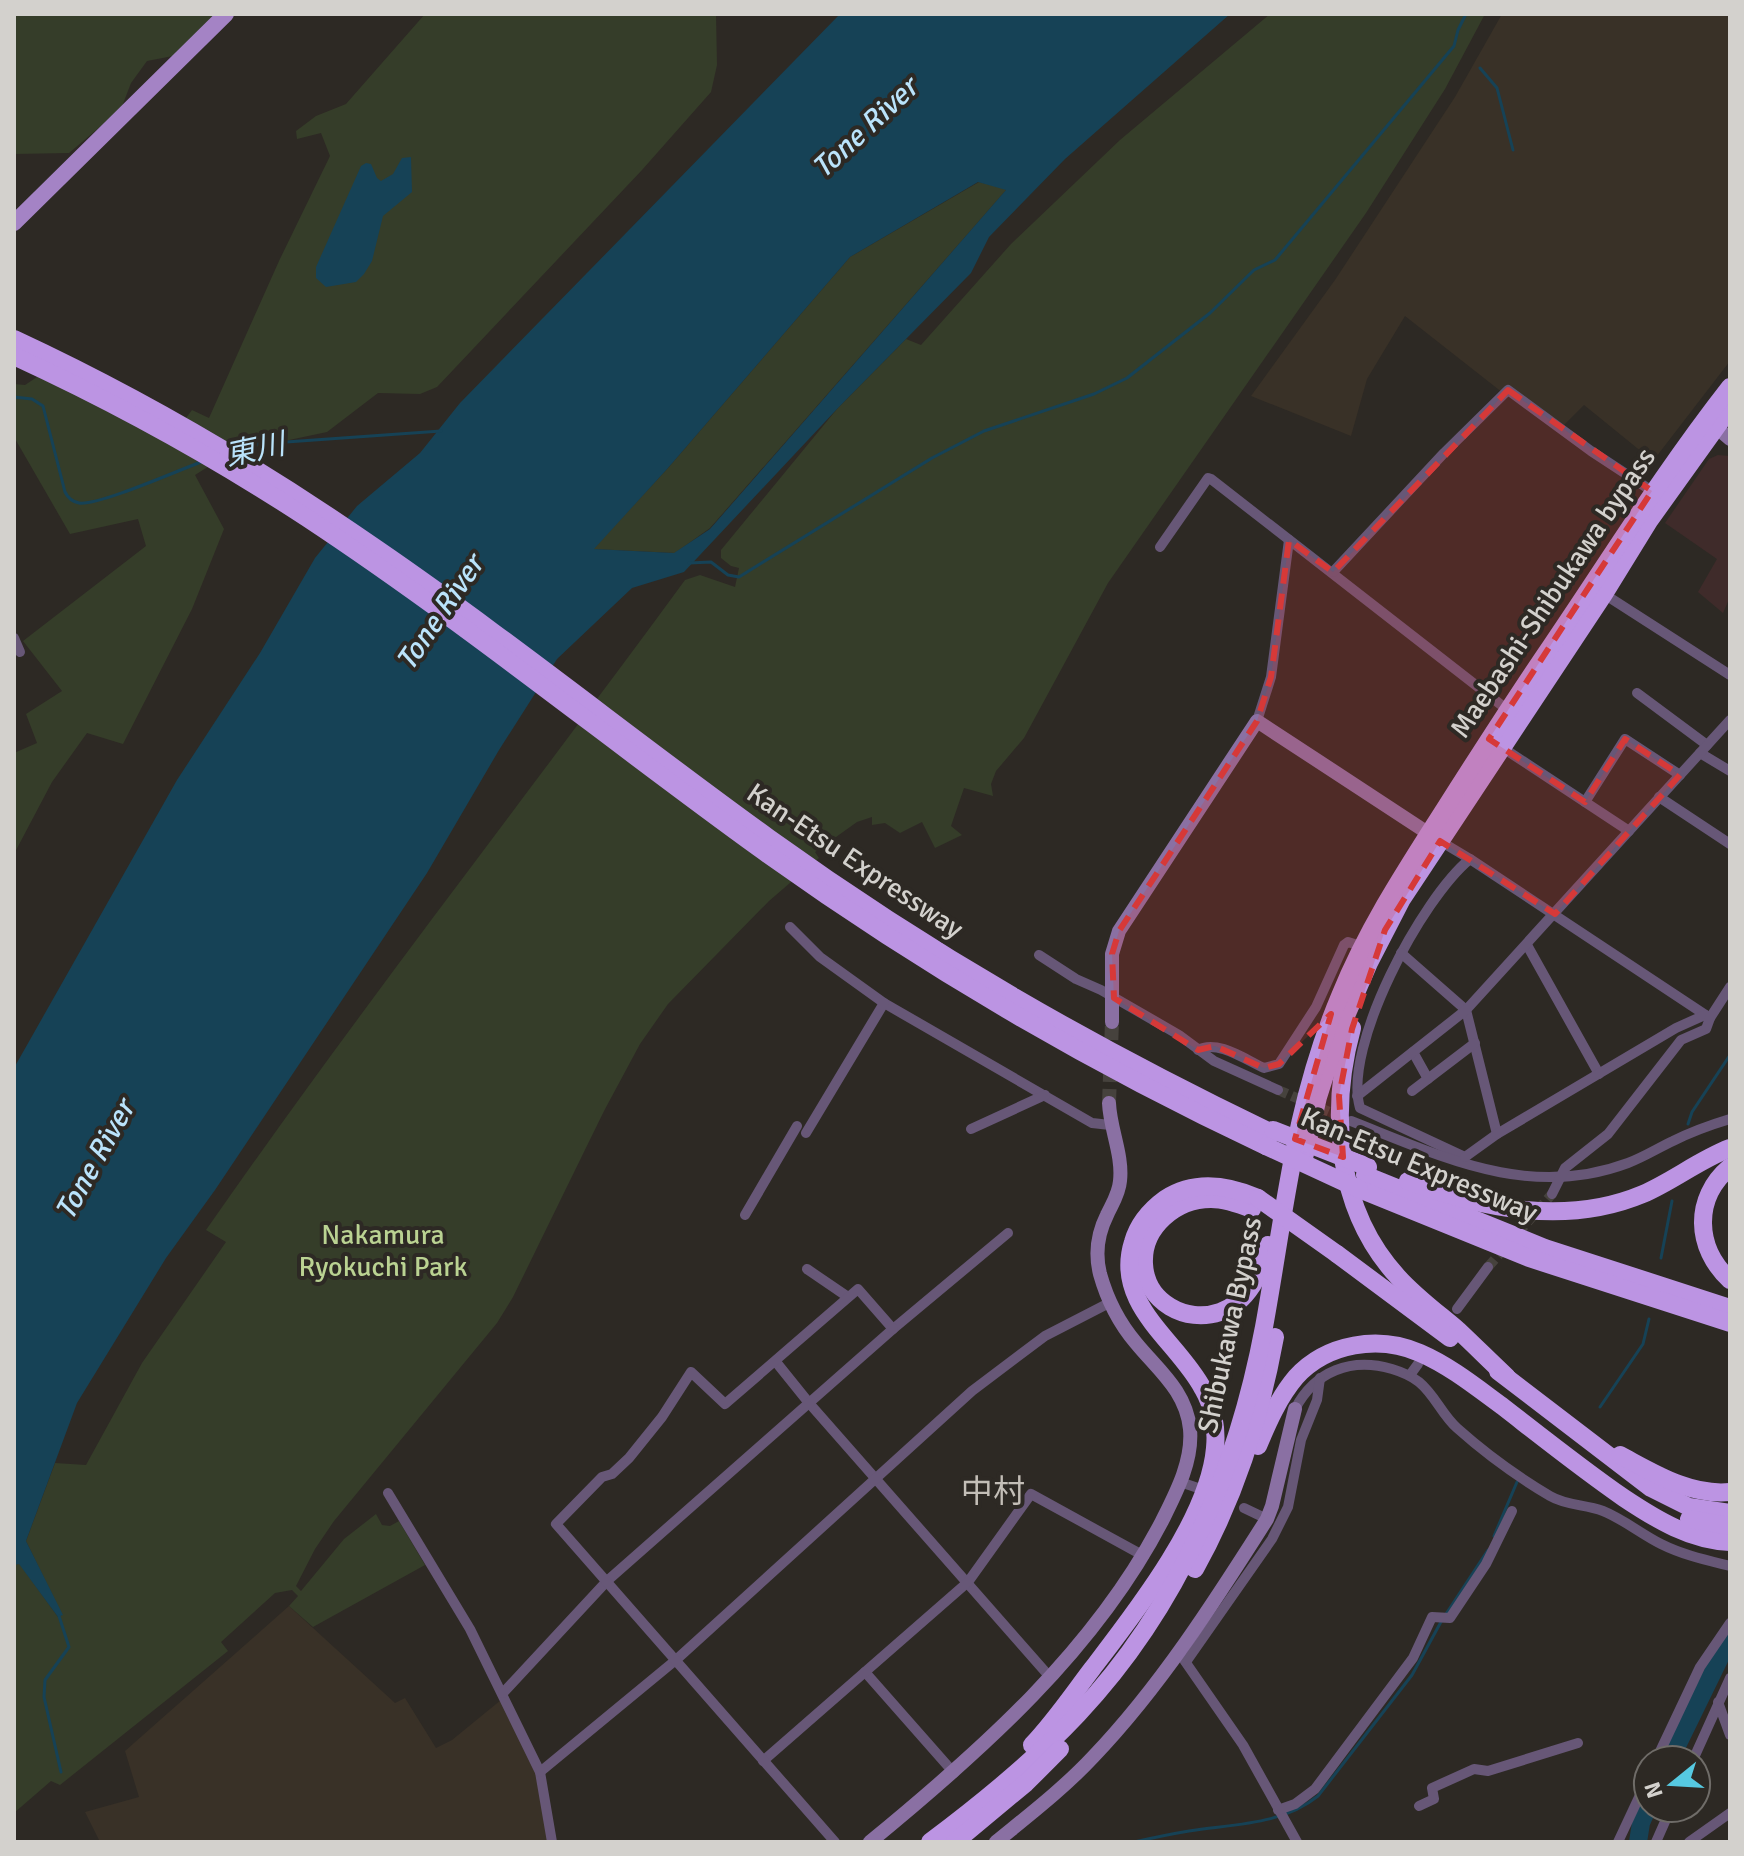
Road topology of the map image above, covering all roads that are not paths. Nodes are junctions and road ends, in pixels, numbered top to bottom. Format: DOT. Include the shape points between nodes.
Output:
graph roads {
  1 [pos="226,14"];
  2 [pos="14,223"];
  3 [pos="14,339"];
  4 [pos="14,356"];
  5 [pos="1730,387"];
  6 [pos="1730,408"];
  7 [pos="1710,422"];
  8 [pos="1730,439"];
  9 [pos="1652,491"];
  10 [pos="1289,540"];
  11 [pos="1160,547"];
  12 [pos="1333,572"];
  13 [pos="1604,594"];
  14 [pos="14,638"];
  15 [pos="20,652"];
  16 [pos="1730,675"];
  17 [pos="1637,693"];
  18 [pos="1514,715"];
  19 [pos="1730,720"];
  20 [pos="1257,721"];
  21 [pos="1496,744"];
  22 [pos="1704,749"];
  23 [pos="1730,771"];
  24 [pos="1680,775"];
  25 [pos="1659,797"];
  26 [pos="1585,802"];
  27 [pos="1629,831"];
  28 [pos="1434,837"];
  29 [pos="1730,844"];
  30 [pos="1470,859"];
  31 [pos="823,884"];
  32 [pos="1555,914"];
  33 [pos="790,927"];
  34 [pos="1385,930"];
  35 [pos="1527,945"];
  36 [pos="1361,946"];
  37 [pos="1401,953"];
  38 [pos="1039,955"];
  39 [pos="1730,987"];
  40 [pos="1114,998"];
  41 [pos="884,1003"];
  42 [pos="1466,1010"];
  43 [pos="1707,1016"];
  44 [pos="1112,1022"];
  45 [pos="1475,1043"];
  46 [pos="1198,1050"];
  47 [pos="1413,1052"];
  48 [pos="1599,1074"];
  49 [pos="1428,1079"];
  50 [pos="1308,1085"];
  51 [pos="1278,1090"];
  52 [pos="1412,1091"];
  53 [pos="1045,1095"];
  54 [pos="1357,1096"];
  55 [pos="1109,1103"];
  56 [pos="1730,1119"];
  57 [pos="1351,1121"];
  58 [pos="1110,1125"];
  59 [pos="797,1126"];
  60 [pos="971,1129"];
  61 [pos="806,1133"];
  62 [pos="1497,1134"];
  63 [pos="1270,1136"];
  64 [pos="1730,1148"];
  65 [pos="1467,1162"];
  66 [pos="1730,1167"];
  67 [pos="1364,1177"];
  68 [pos="1560,1179"];
  69 [pos="1552,1194"];
  70 [pos="1255,1203"];
  71 [pos="745,1215"];
  72 [pos="1008,1233"];
  73 [pos="1334,1258"];
  74 [pos="1529,1258"];
  75 [pos="1488,1267"];
  76 [pos="807,1269"];
  77 [pos="1730,1280"];
  78 [pos="848,1297"];
  79 [pos="1111,1302"];
  80 [pos="1730,1308"];
  81 [pos="1457,1309"];
  82 [pos="1730,1323"];
  83 [pos="893,1329"];
  84 [pos="1730,1334"];
  85 [pos="776,1362"];
  86 [pos="1418,1364"];
  87 [pos="1410,1375"];
  88 [pos="1507,1377"];
  89 [pos="1320,1378"];
  90 [pos="1488,1396"];
  91 [pos="809,1403"];
  92 [pos="1295,1409"];
  93 [pos="1579,1432"];
  94 [pos="1563,1454"];
  95 [pos="876,1480"];
  96 [pos="1180,1482"];
  97 [pos="1198,1488"];
  98 [pos="1730,1492"];
  99 [pos="388,1493"];
  100 [pos="1244,1508"];
  101 [pos="1512,1511"];
  102 [pos="1730,1513"];
  103 [pos="1267,1519"];
  104 [pos="1730,1526"];
  105 [pos="1730,1542"];
  106 [pos="1209,1544"];
  107 [pos="1144,1556"];
  108 [pos="1730,1566"];
  109 [pos="607,1581"];
  110 [pos="968,1582"];
  111 [pos="1730,1623"];
  112 [pos="1182,1657"];
  113 [pos="677,1659"];
  114 [pos="865,1672"];
  115 [pos="1049,1676"];
  116 [pos="1730,1678"];
  117 [pos="503,1693"];
  118 [pos="1718,1702"];
  119 [pos="1730,1735"];
  120 [pos="1578,1743"];
  121 [pos="1664,1744"];
  122 [pos="1700,1744"];
  123 [pos="763,1761"];
  124 [pos="540,1772"];
  125 [pos="954,1773"];
  126 [pos="1419,1806"];
  127 [pos="1278,1810"];
  128 [pos="1632,1812"];
  129 [pos="1730,1813"];
  130 [pos="953,1834"];
  131 [pos="552,1842"];
  132 [pos="835,1842"];
  133 [pos="870,1842"];
  134 [pos="930,1842"];
  135 [pos="996,1842"];
  136 [pos="1297,1842"];
  137 [pos="1618,1842"];
  138 [pos="1689,1842"];
  1 -- 2 [label="main road"];
  3 -- 31 [label="highway, Kan-Etsu Expressway" via="143,403 327,515 439,593"];
  4 -- 31 [label="highway, Kan-Etsu Expressway" via="170,435 309,519 709,811"];
  5 -- 7 [label="highway, Maebashi-Shibukawa bypass"];
  6 -- 7 [label="highway, Maebashi-Shibukawa bypass"];
  7 -- 8 [label="street"];
  7 -- 9 [label="highway, Maebashi-Shibukawa bypass"];
  7 -- 13 [label="highway, Maebashi-Shibukawa bypass"];
  9 -- 12 [label="street" via="1508,390"];
  9 -- 18 [label="highway, Maebashi-Shibukawa bypass"];
  10 -- 11 [label="street" via="1208,478"];
  10 -- 12 [label="street"];
  10 -- 20 [label="street" via="1271,677"];
  12 -- 18 [label="street"];
  13 -- 16 [label="street"];
  13 -- 18 [label="highway, Maebashi-Shibukawa bypass"];
  14 -- 15 [label="street"];
  17 -- 22 [label="street"];
  18 -- 21 [label="highway, Maebashi-Shibukawa bypass"];
  19 -- 22 [label="street"];
  20 -- 28 [label="street"];
  20 -- 40 [label="street" via="1119,931 1112,954"];
  21 -- 26 [label="street"];
  21 -- 28 [label="highway, Maebashi-Shibukawa bypass"];
  22 -- 23 [label="street"];
  22 -- 24 [label="street"];
  24 -- 25 [label="street"];
  24 -- 26 [label="street" via="1625,739"];
  25 -- 27 [label="street"];
  25 -- 29 [label="street"];
  26 -- 27 [label="street"];
  27 -- 32 [label="street"];
  28 -- 30 [label="street"];
  28 -- 34 [label="highway, Shibukawa Bypass"];
  28 -- 36 [label="highway, Shibukawa Bypass" via="1379,911"];
  30 -- 32 [label="street"];
  30 -- 37 [label="street" via="1427,908"];
  31 -- 63 [label="highway, Kan-Etsu Expressway" via="1020,1003"];
  31 -- 63 [label="highway, Kan-Etsu Expressway" via="905,948 1015,1016 1128,1078"];
  32 -- 35 [label="street"];
  32 -- 43 [label="street"];
  33 -- 41 [label="street" via="820,957"];
  34 -- 88 [label="highway" via="1342,1074 1339,1123 1345,1171 1360,1218 1382,1258"];
  34 -- 106 [label="highway, Shibukawa Bypass" via="1338,1034 1318,1097 1260,1404 1236,1483"];
  35 -- 42 [label="street"];
  35 -- 48 [label="street"];
  36 -- 46 [label="street" via="1344,945 1316,1007 1279,1064 1264,1068 1215,1046"];
  36 -- 50 [label="highway, Shibukawa Bypass"];
  37 -- 42 [label="street"];
  37 -- 54 [label="street" via="1369,1027"];
  38 -- 40 [label="street"];
  39 -- 43 [label="street"];
  40 -- 44 [label="street"];
  40 -- 46 [label="street"];
  41 -- 53 [label="street"];
  41 -- 61 [label="street"];
  42 -- 45 [label="street"];
  42 -- 47 [label="street"];
  43 -- 48 [label="street" via="1676,1028"];
  43 -- 68 [label="street" via="1706,1029 1681,1040 1608,1134 1565,1168"];
  45 -- 49 [label="street"];
  45 -- 62 [label="street"];
  46 -- 51 [label="street"];
  47 -- 49 [label="street"];
  47 -- 54 [label="street"];
  48 -- 62 [label="street"];
  49 -- 52 [label="street"];
  50 -- 70 [label="highway" via="1254,1283 1236,1304 1211,1314 1183,1314 1154,1292 1144,1269 1146,1248 1158,1223 1175,1208 1199,1200"];
  50 -- 130 [label="highway, Shibukawa Bypass" via="1248,1404 1194,1547 1141,1635 1091,1700"];
  53 -- 58 [label="street" via="1092,1123"];
  53 -- 60 [label="street"];
  54 -- 65 [label="street" via="1360,1108"];
  55 -- 58 [label="street"];
  56 -- 68 [label="street" via="1627,1163"];
  57 -- 65 [label="street"];
  58 -- 79 [label="street" via="1120,1184 1097,1255"];
  59 -- 71 [label="street"];
  62 -- 65 [label="street"];
  63 -- 67 [label="highway, Kan-Etsu Expressway, bridge"];
  64 -- 67 [label="highway" via="1642,1194 1569,1211 1484,1204"];
  65 -- 68 [label="street" via="1511,1176"];
  66 -- 77 [label="highway" via="1713,1186 1702,1218 1708,1250"];
  67 -- 74 [label="highway, Kan-Etsu Expressway"];
  67 -- 80 [label="highway, Kan-Etsu Expressway" via="1559,1253"];
  68 -- 69 [label="street"];
  70 -- 73 [label="highway"];
  70 -- 130 [label="highway" via="1243,1191 1214,1186 1183,1191 1155,1207 1136,1233 1129,1267 1138,1300 1209,1403 1215,1449 1206,1488 1167,1565 1132,1617 1043,1733"];
  72 -- 83 [label="street"];
  73 -- 88 [label="highway"];
  73 -- 90 [label="highway" via="1448,1350"];
  74 -- 82 [label="highway, Kan-Etsu Expressway"];
  74 -- 84 [label="highway"];
  75 -- 81 [label="street"];
  76 -- 78 [label="street"];
  78 -- 83 [label="street" via="858,1289"];
  78 -- 85 [label="street"];
  79 -- 95 [label="street" via="1045,1336 984,1382"];
  79 -- 96 [label="street" via="1137,1345 1184,1403 1191,1433"];
  83 -- 91 [label="street"];
  85 -- 91 [label="street"];
  85 -- 109 [label="street" via="725,1404 691,1372 629,1458 602,1477 556,1524"];
  86 -- 87 [label="street"];
  87 -- 89 [label="street" via="1358,1363"];
  87 -- 108 [label="street" via="1431,1394 1449,1422 1549,1496 1600,1509 1662,1545"];
  88 -- 93 [label="highway"];
  89 -- 92 [label="street"];
  89 -- 112 [label="street" via="1288,1507 1272,1539"];
  90 -- 94 [label="highway"];
  90 -- 106 [label="highway" via="1451,1369 1400,1346 1368,1343 1320,1357 1285,1391 1237,1499"];
  91 -- 95 [label="street"];
  91 -- 109 [label="street"];
  92 -- 103 [label="street"];
  93 -- 98 [label="highway" via="1666,1479"];
  93 -- 102 [label="highway" via="1669,1499"];
  94 -- 104 [label="highway" via="1664,1510"];
  94 -- 105 [label="highway" via="1662,1522 1705,1539"];
  95 -- 110 [label="street"];
  95 -- 113 [label="street"];
  96 -- 97 [label="street"];
  96 -- 107 [label="street"];
  99 -- 117 [label="street"];
  100 -- 103 [label="street"];
  101 -- 127 [label="street" via="1486,1564 1450,1618 1432,1617 1413,1658 1315,1789"];
  103 -- 112 [label="street"];
  106 -- 130 [label="highway, Shibukawa Bypass" via="1164,1623 1101,1706 1026,1783"];
  107 -- 110 [label="street" via="1031,1494"];
  107 -- 115 [label="street"];
  109 -- 113 [label="street"];
  109 -- 117 [label="street"];
  110 -- 114 [label="street"];
  110 -- 115 [label="street"];
  111 -- 121 [label="street" via="1700,1667"];
  112 -- 127 [label="street" via="1243,1745"];
  112 -- 135 [label="street" via="1091,1759"];
  113 -- 123 [label="street"];
  113 -- 124 [label="street"];
  114 -- 123 [label="street"];
  114 -- 125 [label="street"];
  115 -- 125 [label="street"];
  116 -- 118 [label="street"];
  117 -- 124 [label="street"];
  118 -- 119 [label="street"];
  118 -- 122 [label="street"];
  120 -- 126 [label="street" via="1488,1771 1474,1769 1432,1788 1434,1799"];
  123 -- 132 [label="street"];
  124 -- 131 [label="street"];
  125 -- 133 [label="street"];
  127 -- 136 [label="street"];
  128 -- 137 [label="street"];
  129 -- 138 [label="street"];
  130 -- 134 [label="highway, Shibukawa Bypass"];
}
